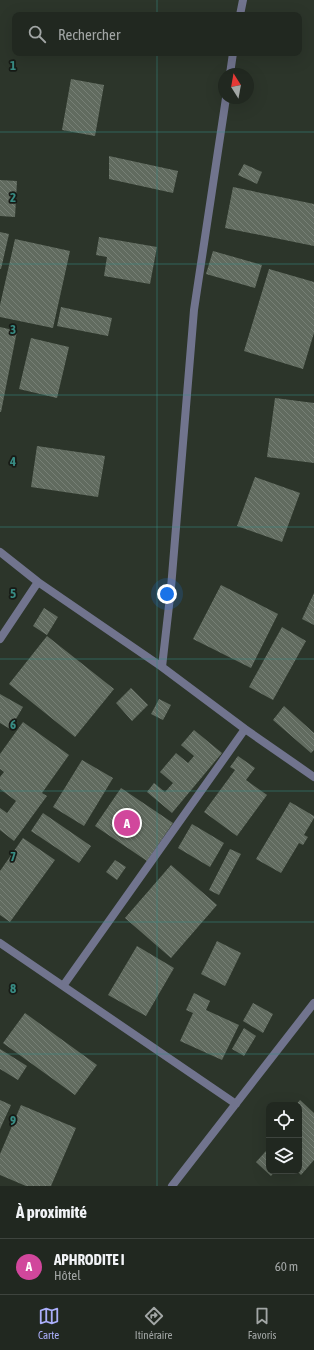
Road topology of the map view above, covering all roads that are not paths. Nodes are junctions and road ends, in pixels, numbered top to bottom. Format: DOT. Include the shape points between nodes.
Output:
graph roads {
  1 [pos="243,0"];
  2 [pos="241,12"];
  3 [pos="233,56"];
  4 [pos="231,68"];
  5 [pos="225,104"];
  6 [pos="0,552"];
  7 [pos="38,582"];
  8 [pos="0,639"];
  9 [pos="162,667"];
  10 [pos="245,729"];
  11 [pos="314,777"];
  12 [pos="0,943"];
  13 [pos="63,986"];
  14 [pos="314,1003"];
  15 [pos="236,1104"];
  16 [pos="172,1186"];
  1 -- 2 [label="street"];
  3 -- 4 [label="street"];
  5 -- 9 [label="street" via="194,310"];
  6 -- 7 [label="street"];
  7 -- 8 [label="street"];
  7 -- 9 [label="street"];
  9 -- 10 [label="street"];
  10 -- 11 [label="street"];
  10 -- 13 [label="street"];
  12 -- 13 [label="street"];
  13 -- 15 [label="street"];
  14 -- 15 [label="street"];
  15 -- 16 [label="street"];
}
